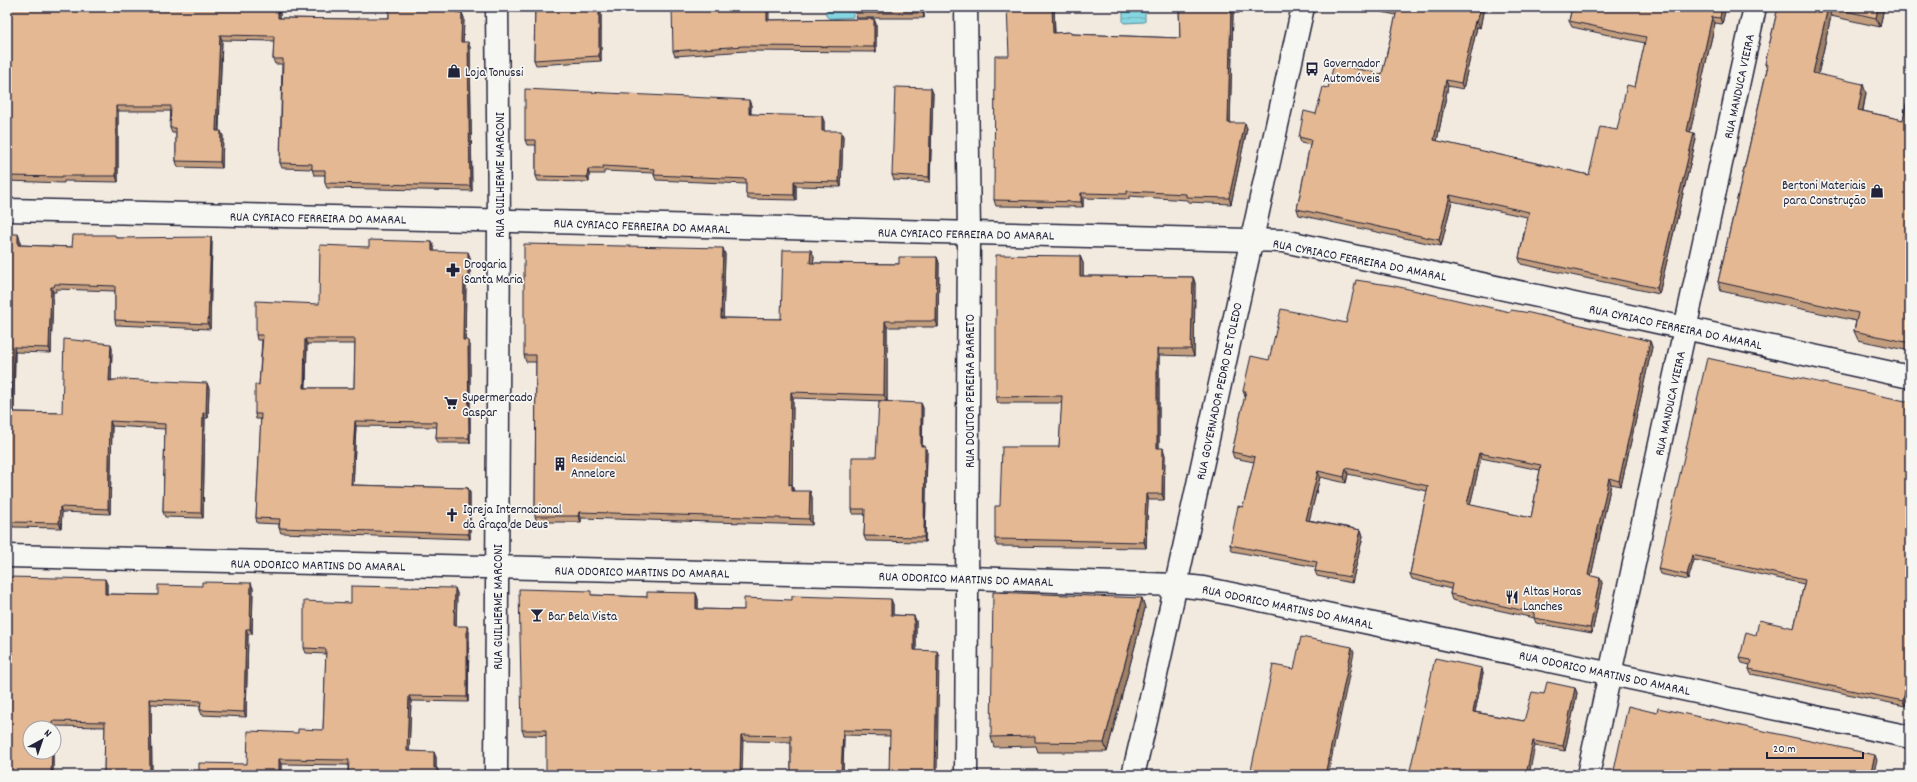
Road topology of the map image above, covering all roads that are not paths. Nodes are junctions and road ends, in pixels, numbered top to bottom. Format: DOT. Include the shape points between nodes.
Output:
graph roads {
  1 [pos="497,7"];
  2 [pos="966,7"];
  3 [pos="1303,7"];
  4 [pos="1755,7"];
  5 [pos="7,210"];
  6 [pos="500,221"];
  7 [pos="969,233"];
  8 [pos="1251,240"];
  9 [pos="1685,328"];
  10 [pos="1910,376"];
  11 [pos="7,556"];
  12 [pos="497,568"];
  13 [pos="968,578"];
  14 [pos="1176,585"];
  15 [pos="1611,673"];
  16 [pos="1910,737"];
  17 [pos="496,775"];
  18 [pos="966,775"];
  19 [pos="1133,775"];
  20 [pos="1588,775"];
  1 -- 6 [label="street, RUA GUILHERME MARCONI"];
  2 -- 7 [label="street, RUA DOUTOR PEREIRA BARRETO"];
  3 -- 8 [label="street, RUA GOVERNADOR PEDRO DE TOLEDO"];
  4 -- 9 [label="street, RUA MANDUCA VIEIRA"];
  5 -- 6 [label="street, RUA CYRIACO FERREIRA DO AMARAL"];
  6 -- 7 [label="street, RUA CYRIACO FERREIRA DO AMARAL"];
  6 -- 12 [label="street, RUA GUILHERME MARCONI"];
  7 -- 8 [label="street, RUA CYRIACO FERREIRA DO AMARAL"];
  7 -- 13 [label="street, RUA DOUTOR PEREIRA BARRETO"];
  8 -- 9 [label="street, RUA CYRIACO FERREIRA DO AMARAL" via="1284,241"];
  8 -- 14 [label="street, RUA GOVERNADOR PEDRO DE TOLEDO"];
  9 -- 10 [label="street, RUA CYRIACO FERREIRA DO AMARAL"];
  9 -- 15 [label="street, RUA MANDUCA VIEIRA"];
  11 -- 12 [label="street, RUA ODORICO MARTINS DO AMARAL"];
  12 -- 13 [label="street, RUA ODORICO MARTINS DO AMARAL"];
  12 -- 17 [label="street, RUA GUILHERME MARCONI"];
  13 -- 14 [label="street, RUA ODORICO MARTINS DO AMARAL"];
  13 -- 18 [label="street, RUA DOUTOR PEREIRA BARRETO"];
  14 -- 15 [label="street, RUA ODORICO MARTINS DO AMARAL" via="1203,588"];
  14 -- 19 [label="street, RUA GOVERNADOR PEDRO DE TOLEDO"];
  15 -- 16 [label="street, RUA ODORICO MARTINS DO AMARAL"];
  15 -- 20 [label="street, RUA MANDUCA VIEIRA"];
}
